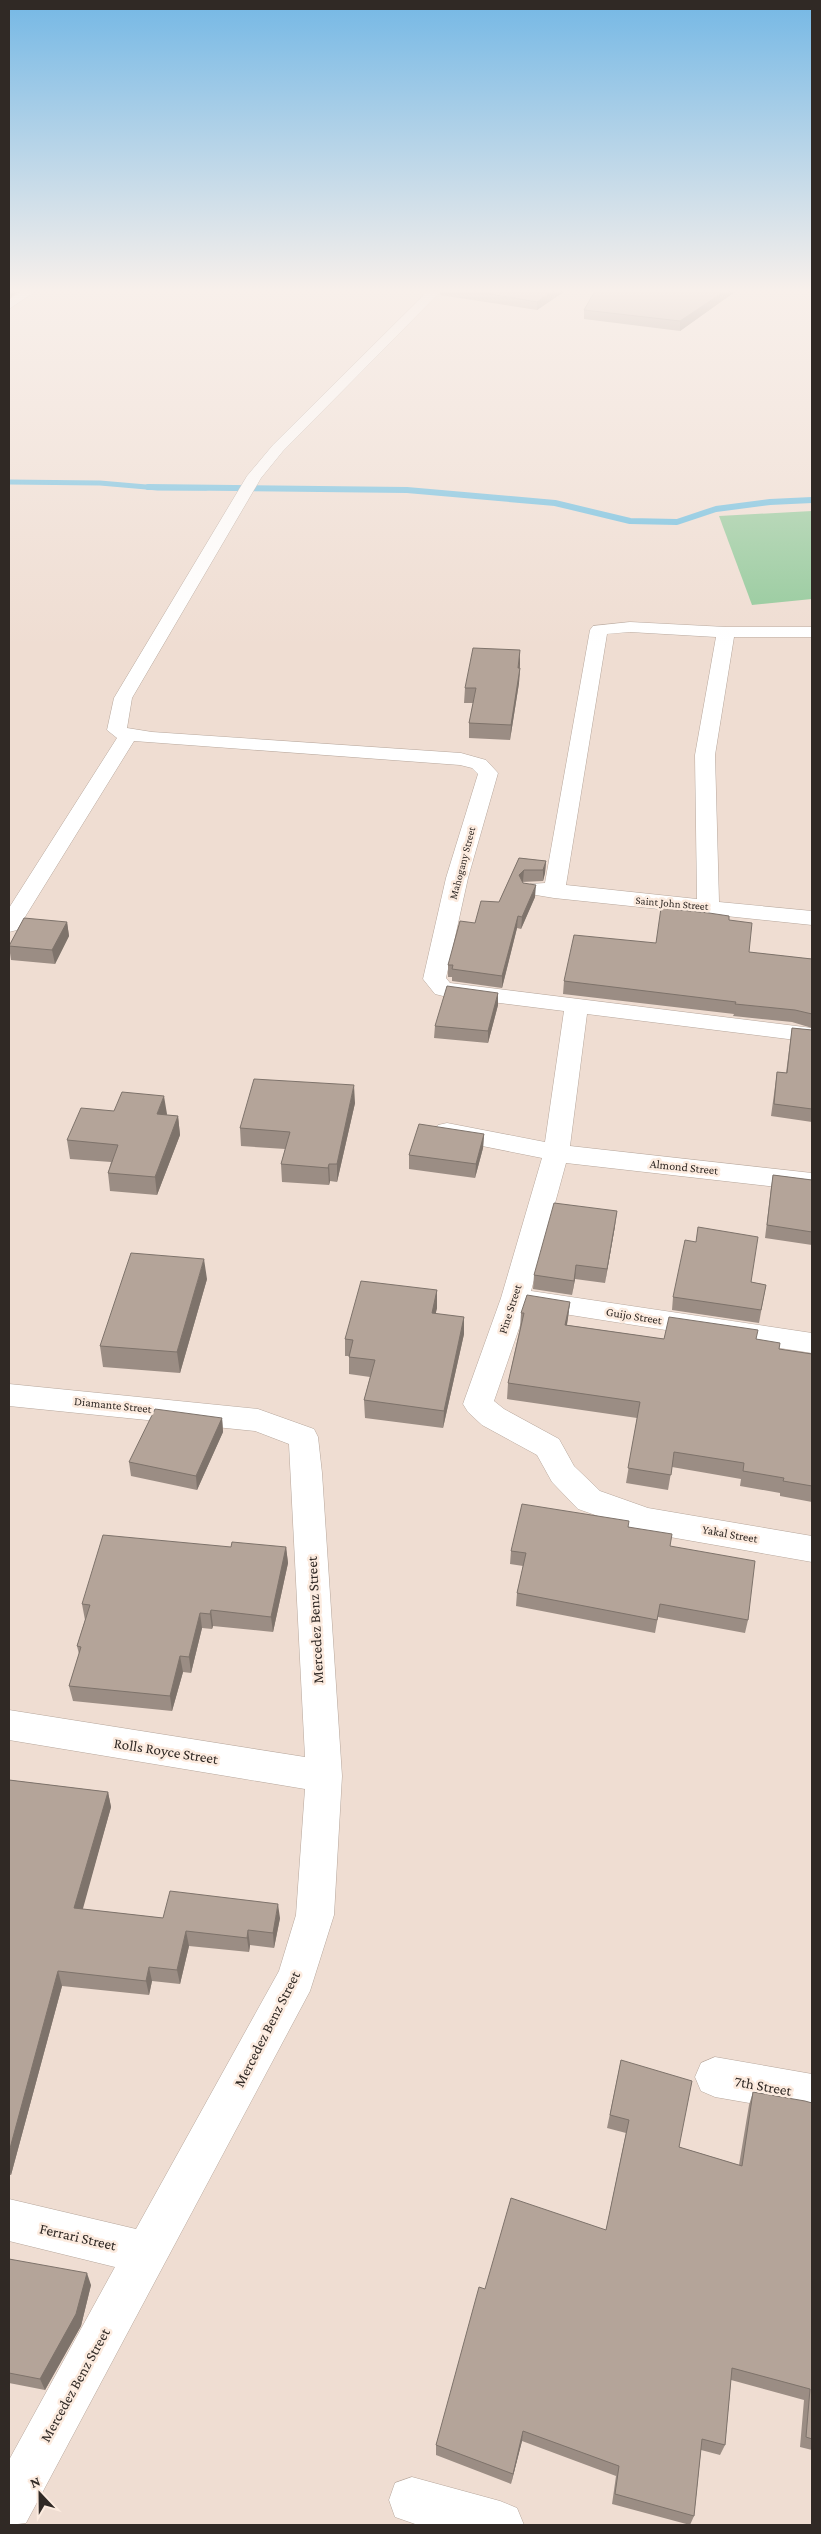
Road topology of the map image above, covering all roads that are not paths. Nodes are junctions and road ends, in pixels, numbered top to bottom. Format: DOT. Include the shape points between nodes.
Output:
graph roads {
  1 [pos="317,409"];
  2 [pos="726,632"];
  3 [pos="812,632"];
  4 [pos="128,736"];
  5 [pos="531,888"];
  6 [pos="554,892"];
  7 [pos="708,906"];
  8 [pos="812,918"];
  9 [pos="9,925"];
  10 [pos="576,1006"];
  11 [pos="812,1035"];
  12 [pos="431,1128"];
  13 [pos="556,1153"];
  14 [pos="812,1182"];
  15 [pos="514,1298"];
  16 [pos="812,1343"];
  17 [pos="9,1395"];
  18 [pos="303,1438"];
  19 [pos="647,1520"];
  20 [pos="812,1549"];
  21 [pos="9,1725"];
  22 [pos="324,1776"];
  23 [pos="715,2078"];
  24 [pos="812,2094"];
  25 [pos="9,2220"];
  26 [pos="147,2253"];
  27 [pos="412,2500"];
  28 [pos="9,2506"];
  29 [pos="500,2525"];
  1 -- 4 [label="street" via="255,476 123,698 116,727 118,733"];
  2 -- 3 [label="street"];
  2 -- 6 [label="street" via="599,630"];
  2 -- 7 [label="street" via="706,755"];
  4 -- 9 [label="street"];
  4 -- 10 [label="street, Mahogany Street" via="461,759 479,764 488,773 457,878 434,979 443,989"];
  5 -- 6 [label="street, Saint John Street"];
  6 -- 7 [label="street, Saint John Street"];
  7 -- 8 [label="street, Saint John Street"];
  10 -- 11 [label="street, Mahogany Street"];
  10 -- 13 [label="street, Pine Street"];
  12 -- 13 [label="street, Almond Street"];
  13 -- 14 [label="street, Almond Street"];
  13 -- 15 [label="street, Pine Street"];
  15 -- 16 [label="street, Guijo Street"];
  15 -- 19 [label="street, Pine Street" via="478,1404 493,1417 548,1447 564,1474 588,1500"];
  17 -- 18 [label="street, Diamante Street" via="258,1420"];
  18 -- 22 [label="street, Mercedez Benz Street"];
  19 -- 20 [label="street, Yakal Street"];
  21 -- 22 [label="street, Rolls Royce Street"];
  22 -- 26 [label="street, Mercedez Benz Street" via="315,1915 296,1978"];
  23 -- 24 [label="street, 7th Street"];
  25 -- 26 [label="street, Ferrari Street"];
  26 -- 28 [label="street, Mercedez Benz Street"];
  27 -- 29 [label="street"];
}
